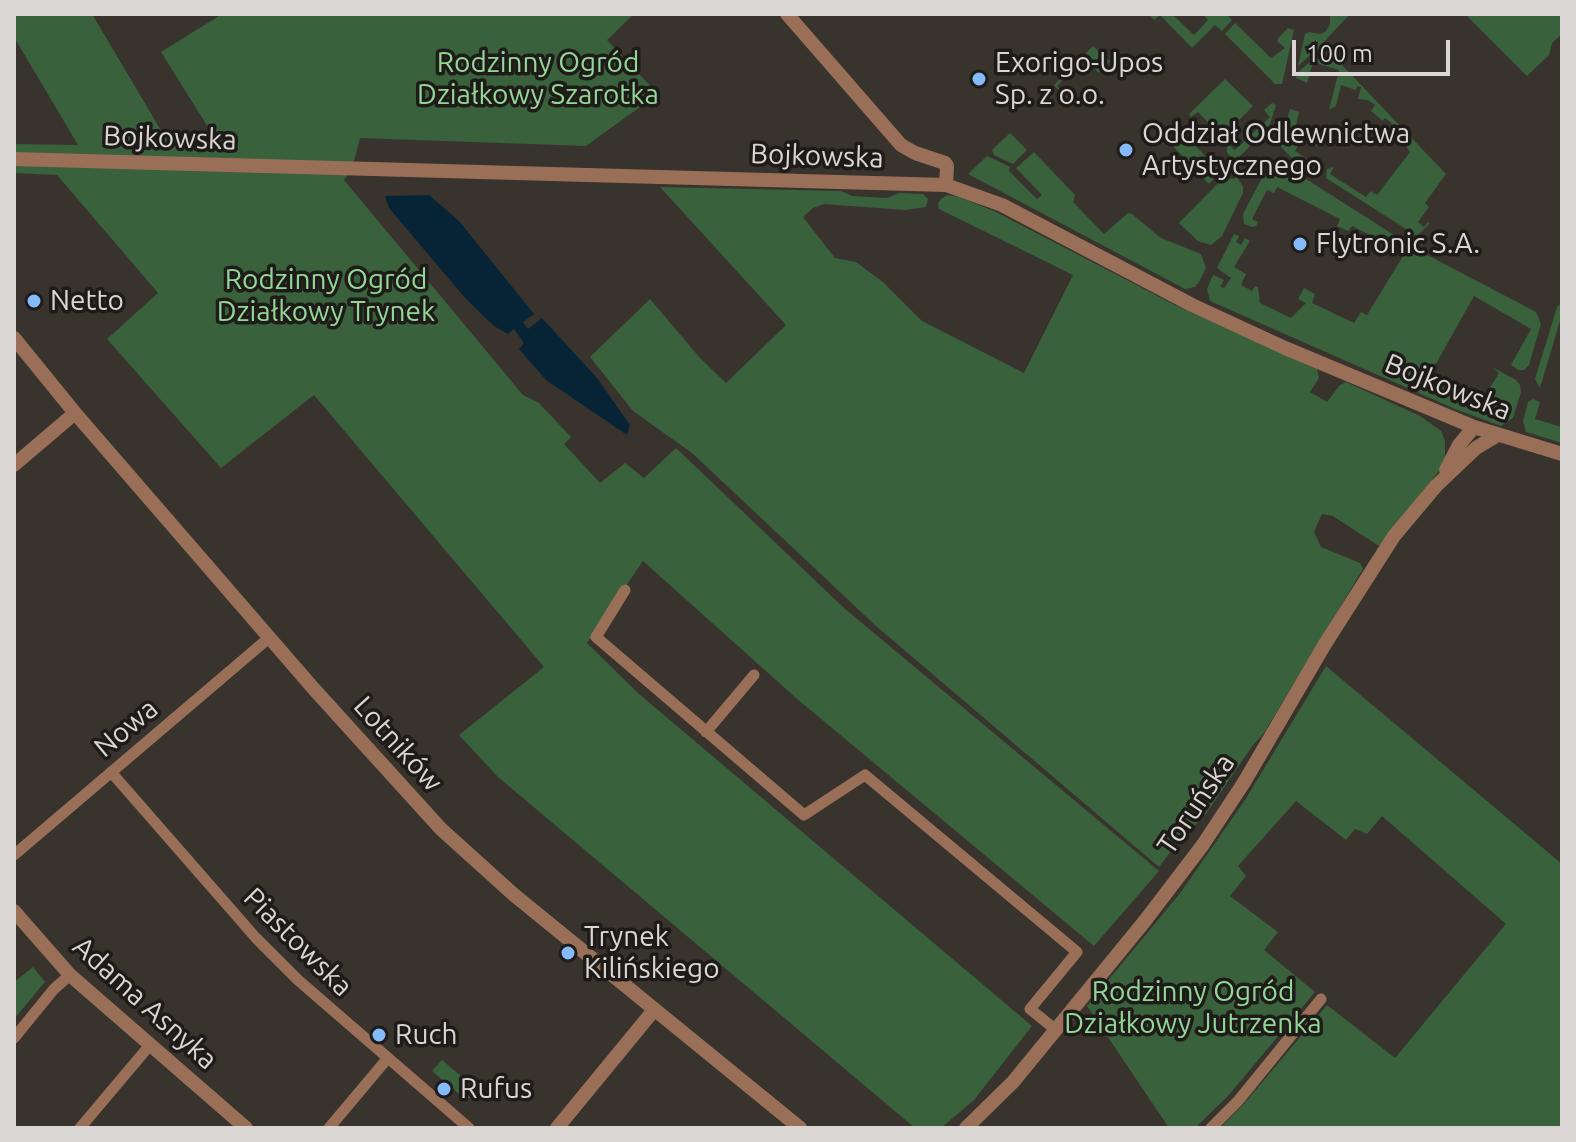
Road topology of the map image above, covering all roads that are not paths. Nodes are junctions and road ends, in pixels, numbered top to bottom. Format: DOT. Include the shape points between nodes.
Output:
graph roads {
  1 [pos="787,14"];
  2 [pos="14,159"];
  3 [pos="946,185"];
  4 [pos="14,338"];
  5 [pos="75,413"];
  6 [pos="1438,413"];
  7 [pos="1474,427"];
  8 [pos="1496,436"];
  9 [pos="1462,451"];
  10 [pos="1562,454"];
  11 [pos="14,465"];
  12 [pos="625,590"];
  13 [pos="270,637"];
  14 [pos="754,675"];
  15 [pos="706,732"];
  16 [pos="111,772"];
  17 [pos="14,855"];
  18 [pos="14,911"];
  19 [pos="70,975"];
  20 [pos="1321,999"];
  21 [pos="654,1010"];
  22 [pos="1056,1030"];
  23 [pos="14,1038"];
  24 [pos="150,1045"];
  25 [pos="387,1059"];
  26 [pos="80,1128"];
  27 [pos="246,1128"];
  28 [pos="329,1128"];
  29 [pos="469,1128"];
  30 [pos="557,1128"];
  31 [pos="800,1128"];
  32 [pos="966,1128"];
  33 [pos="1211,1128"];
  1 -- 3 [label="street" via="901,145 945,163"];
  2 -- 3 [label="street, Bojkowska"];
  3 -- 6 [label="street, Bojkowska" via="1002,205 1192,305"];
  4 -- 5 [label="street, Lotników"];
  5 -- 11 [label="street"];
  5 -- 13 [label="street, Lotników"];
  6 -- 7 [label="street, Bojkowska"];
  6 -- 9 [label="street"];
  7 -- 8 [label="street, Bojkowska"];
  7 -- 9 [label="street" via="1474,441"];
  8 -- 9 [label="street, Toruńska"];
  8 -- 10 [label="street, Bojkowska"];
  9 -- 22 [label="street, Toruńska" via="1374,565 1202,846"];
  12 -- 15 [label="street" via="596,637"];
  13 -- 16 [label="street, Nowa"];
  13 -- 21 [label="street, Lotników" via="457,844"];
  14 -- 15 [label="street"];
  15 -- 22 [label="street" via="804,815 865,775 1061,938 1077,952 1030,1009"];
  16 -- 17 [label="street, Nowa"];
  16 -- 25 [label="street, Piastowska" via="256,938"];
  18 -- 19 [label="street, Adama Asnyka"];
  19 -- 23 [label="street"];
  19 -- 24 [label="street, Adama Asnyka"];
  20 -- 33 [label="street"];
  21 -- 30 [label="street"];
  21 -- 31 [label="street, Lotników"];
  22 -- 32 [label="street, Toruńska"];
  24 -- 26 [label="street"];
  24 -- 27 [label="street, Adama Asnyka"];
  25 -- 28 [label="street"];
  25 -- 29 [label="street, Piastowska"];
}
